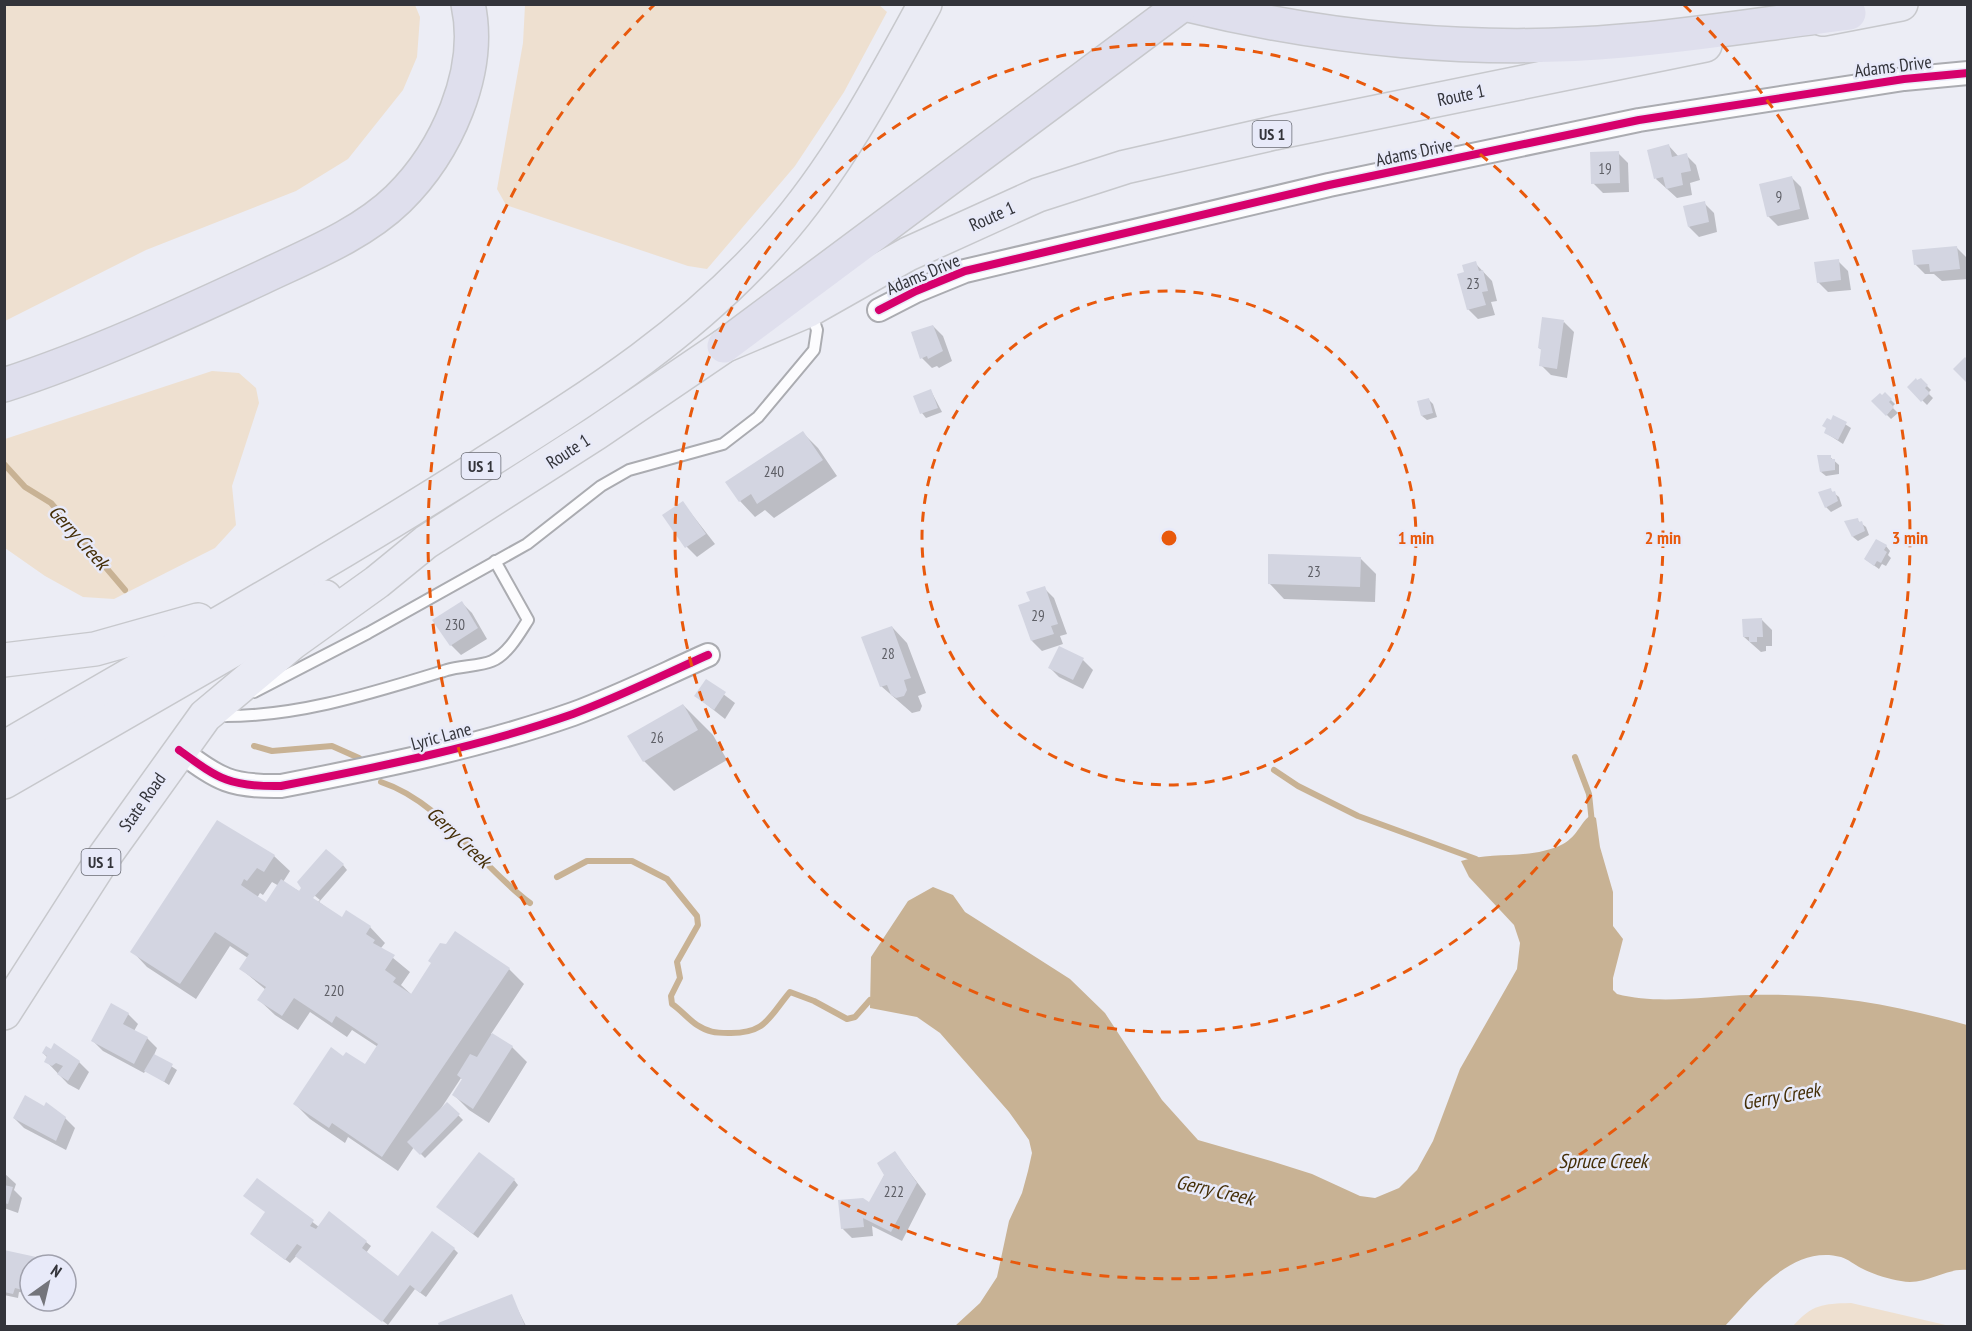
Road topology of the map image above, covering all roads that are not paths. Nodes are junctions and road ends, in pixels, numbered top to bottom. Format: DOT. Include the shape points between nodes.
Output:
graph roads {
  1 [pos="468,4"];
  2 [pos="925,4"];
  3 [pos="1183,4"];
  4 [pos="1897,5"];
  5 [pos="1849,13"];
  6 [pos="1968,73"];
  7 [pos="810,310"];
  8 [pos="879,310"];
  9 [pos="724,346"];
  10 [pos="4,385"];
  11 [pos="426,542"];
  12 [pos="495,561"];
  13 [pos="286,583"];
  14 [pos="708,655"];
  15 [pos="4,660"];
  16 [pos="205,716"];
  17 [pos="4,748"];
  18 [pos="179,750"];
  19 [pos="4,782"];
  20 [pos="4,1013"];
  1 -- 10 [label="highway" via="467,70 454,116 429,162 391,205 318,251 163,324"];
  2 -- 13 [label="main road, Route 1 / US 1" via="877,91 826,171 776,238 702,313 637,365 545,425"];
  3 -- 5 [label="highway" via="1311,30 1467,44 1623,41"];
  3 -- 9 [label="highway"];
  4 -- 5 [label="main road, Route 1 / US 1"];
  5 -- 7 [label="main road, Route 1 / US 1" via="1274,133 1125,168 1038,195 908,254"];
  6 -- 8 [label="street, Adams Drive" via="1904,79 1639,120 1329,185 964,271"];
  7 -- 9 [label="main road, Route 1 / US 1"];
  7 -- 12 [label="lane" via="817,330 814,350 758,417 723,444 629,470 601,486 527,544"];
  9 -- 11 [label="main road, Route 1 / US 1"];
  11 -- 16 [label="main road, Route 1 / US 1" via="292,643"];
  11 -- 19 [label="main road" via="298,611"];
  12 -- 16 [label="lane" via="368,633"];
  12 -- 16 [label="lane" via="528,620 513,642 492,661 282,713"];
  13 -- 15 [label="main road, US 1" via="157,633 95,649"];
  13 -- 17 [label="main road"];
  14 -- 18 [label="street, Lyric Lane" via="610,699 541,724 432,755 281,786 225,782"];
  16 -- 18 [label="main road, State Road / US 1"];
  18 -- 20 [label="main road, State Road / US 1" via="104,857"];
}
